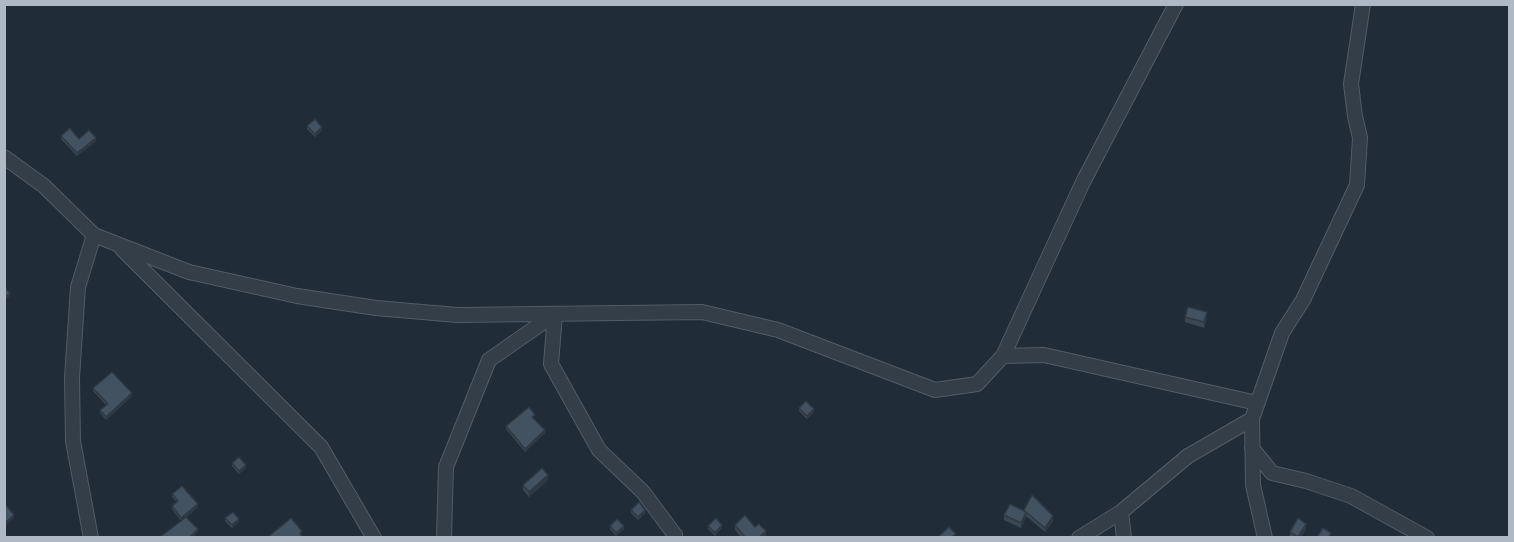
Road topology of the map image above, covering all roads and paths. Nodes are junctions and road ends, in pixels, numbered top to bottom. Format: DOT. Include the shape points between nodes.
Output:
graph roads {
  1 [pos="1176,4"];
  2 [pos="1363,4"];
  3 [pos="4,157"];
  4 [pos="94,235"];
  5 [pos="118,244"];
  6 [pos="555,314"];
  7 [pos="1003,356"];
  8 [pos="1257,403"];
  9 [pos="1252,419"];
  10 [pos="1252,448"];
  11 [pos="1121,512"];
  12 [pos="91,537"];
  13 [pos="374,537"];
  14 [pos="444,537"];
  15 [pos="675,537"];
  16 [pos="1079,537"];
  17 [pos="1124,537"];
  18 [pos="1264,537"];
  19 [pos="1427,537"];
  1 -- 7 [label="street" via="1083,182"];
  2 -- 8 [label="street" via="1351,84 1360,138 1357,185 1303,300 1282,333"];
  3 -- 4 [label="street" via="44,186"];
  4 -- 5 [label="street"];
  4 -- 12 [label="street" via="78,287 72,378 73,441"];
  5 -- 6 [label="street" via="189,272 297,296 457,315"];
  5 -- 13 [label="street" via="321,447"];
  6 -- 7 [label="street" via="702,312 778,330 934,390 977,384"];
  6 -- 14 [label="street" via="489,360 446,467"];
  6 -- 15 [label="street" via="551,364 599,450 643,492"];
  7 -- 8 [label="street" via="1044,355"];
  8 -- 9 [label="street"];
  9 -- 10 [label="street"];
  9 -- 11 [label="street" via="1188,456"];
  10 -- 18 [label="street" via="1253,485"];
  10 -- 19 [label="street" via="1272,473 1351,496"];
  11 -- 16 [label="street"];
  11 -- 17 [label="street"];
}
